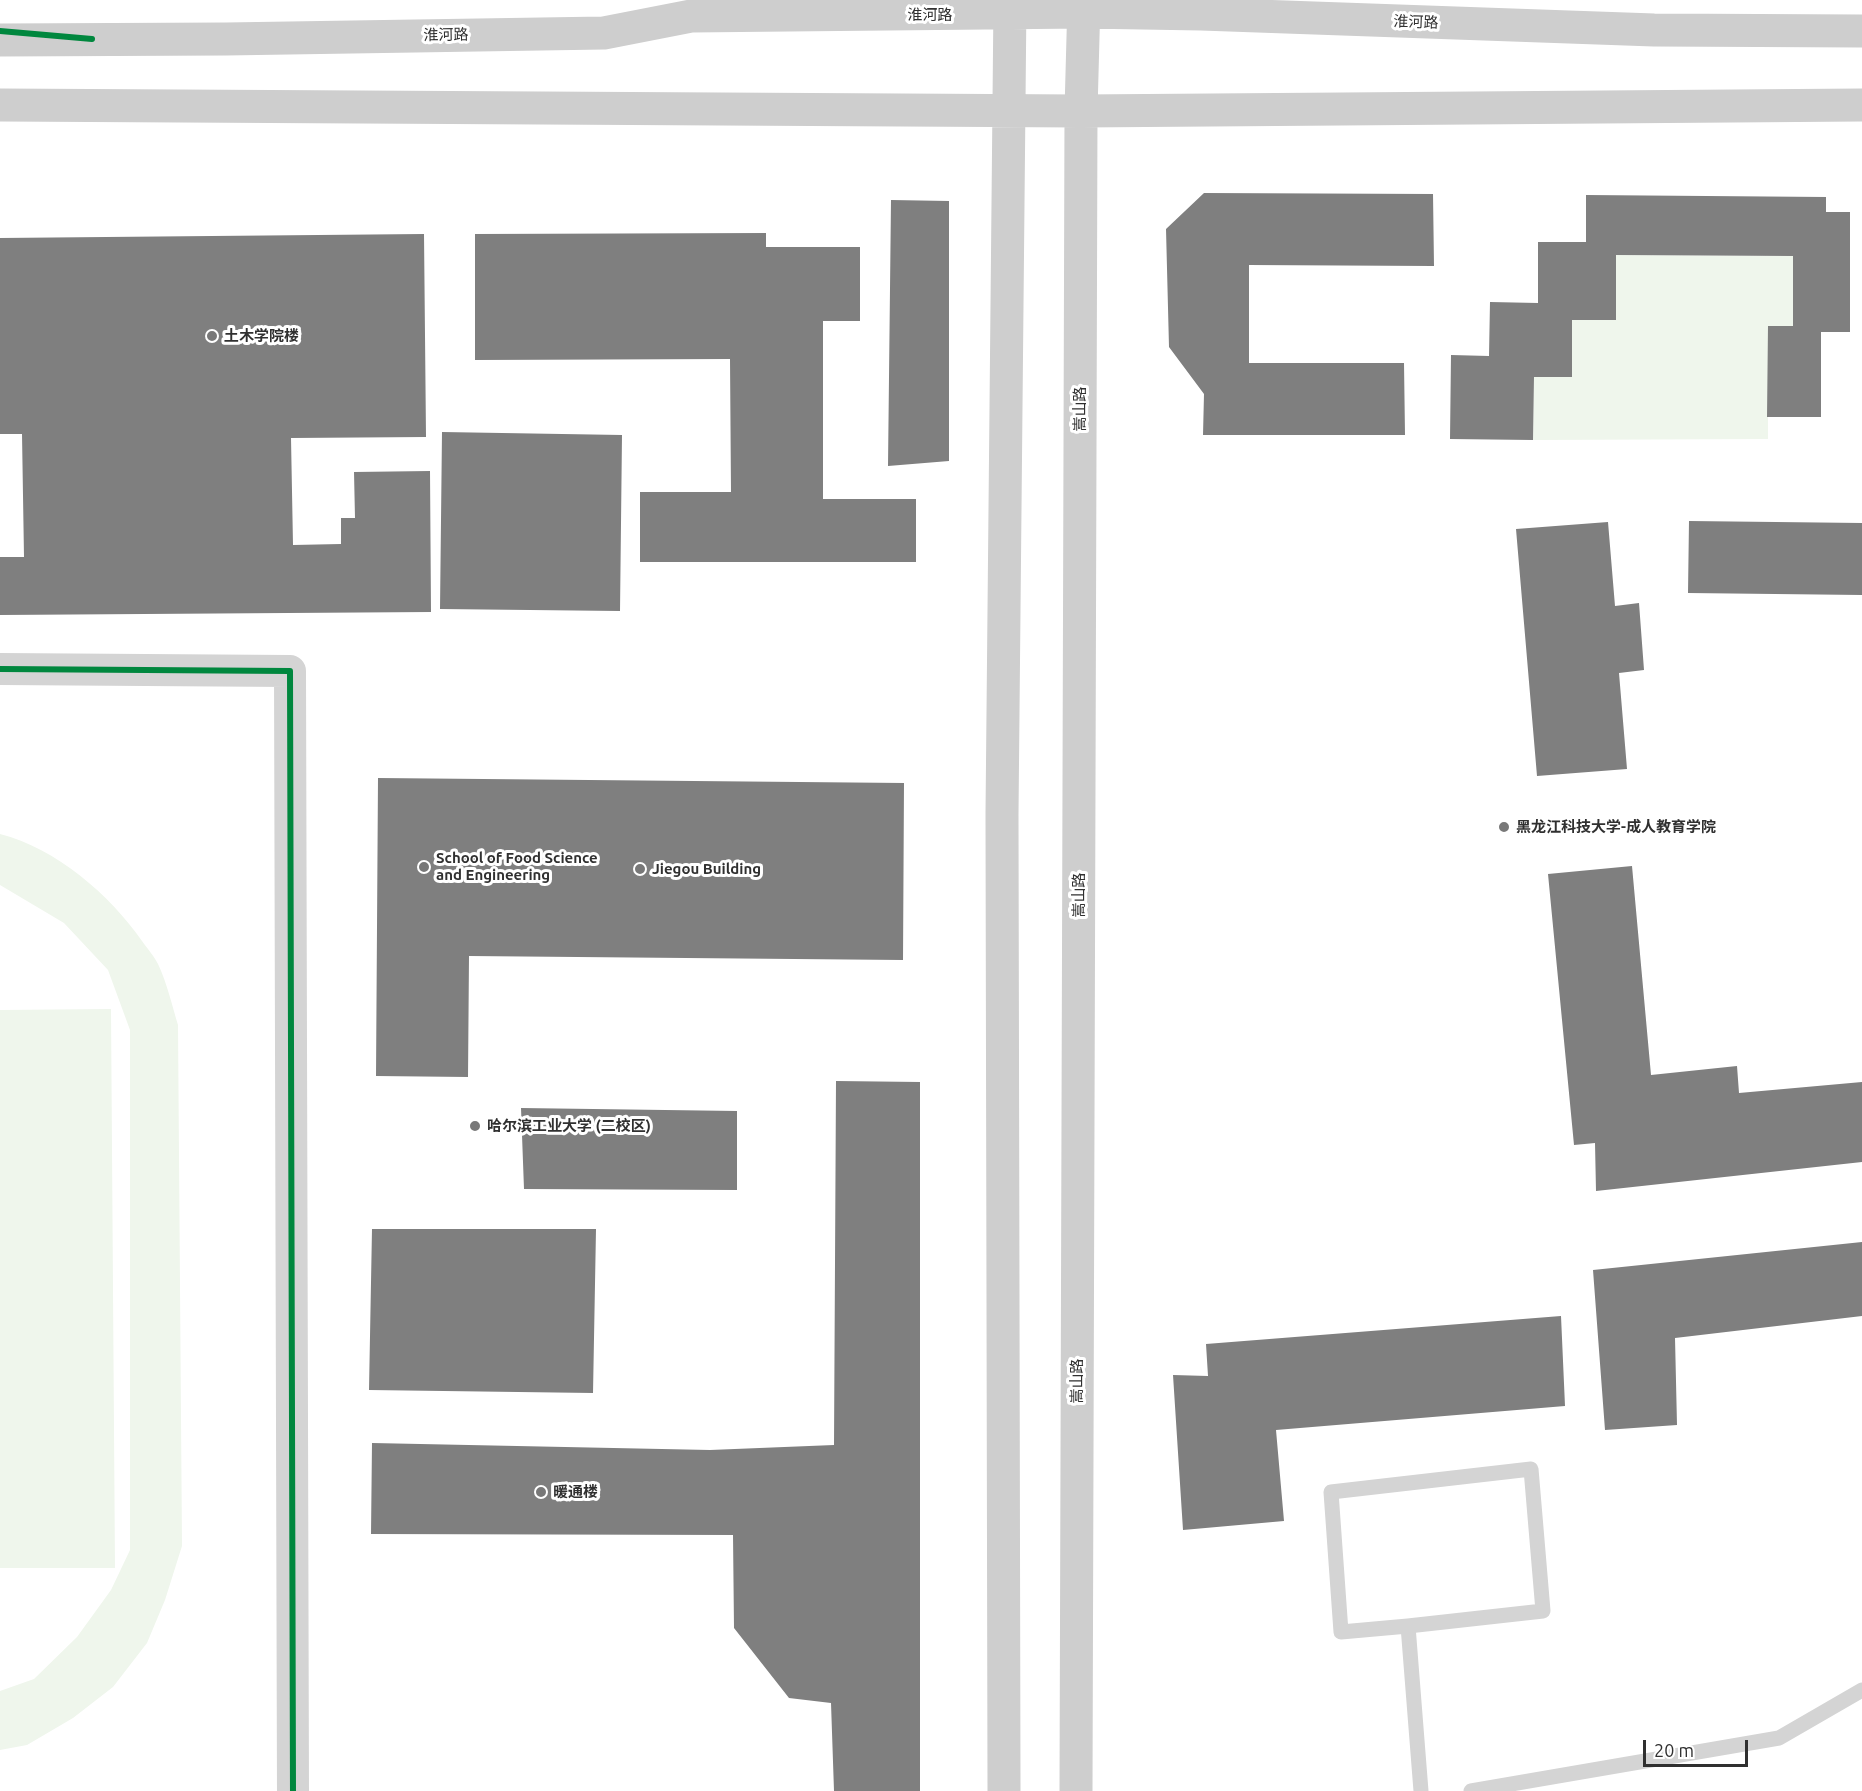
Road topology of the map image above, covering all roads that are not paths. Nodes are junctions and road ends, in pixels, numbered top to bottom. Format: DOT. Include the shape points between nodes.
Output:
graph roads {
  1 [pos="1084,6"];
  2 [pos="1010,7"];
  3 [pos="1201,7"];
  4 [pos="1862,31"];
  5 [pos="0,40"];
  6 [pos="0,105"];
  7 [pos="1862,105"];
  8 [pos="1010,110"];
  9 [pos="1082,111"];
  10 [pos="0,669"];
  11 [pos="1408,1626"];
  12 [pos="1862,1690"];
  13 [pos="293,1791"];
  14 [pos="1004,1791"];
  15 [pos="1076,1791"];
  16 [pos="1421,1791"];
  17 [pos="1472,1791"];
  1 -- 2 [label="main road, 淮河路"];
  1 -- 3 [label="main road, 淮河路"];
  1 -- 9 [label="main road, 嵩山路"];
  2 -- 5 [label="main road, 淮河路" via="691,16 604,33"];
  2 -- 8 [label="main road"];
  3 -- 4 [label="main road, 淮河路" via="1653,30"];
  6 -- 8 [label="main road"];
  7 -- 9 [label="main road"];
  8 -- 9 [label="main road"];
  8 -- 14 [label="main road" via="1002,814"];
  9 -- 15 [label="main road, 嵩山路"];
  10 -- 13 [label="street" via="290,671"];
  11 -- 11 [label="lane" via="1543,1611 1531,1469 1331,1492 1341,1632"];
  11 -- 16 [label="lane"];
  12 -- 17 [label="lane" via="1779,1738"];
}
